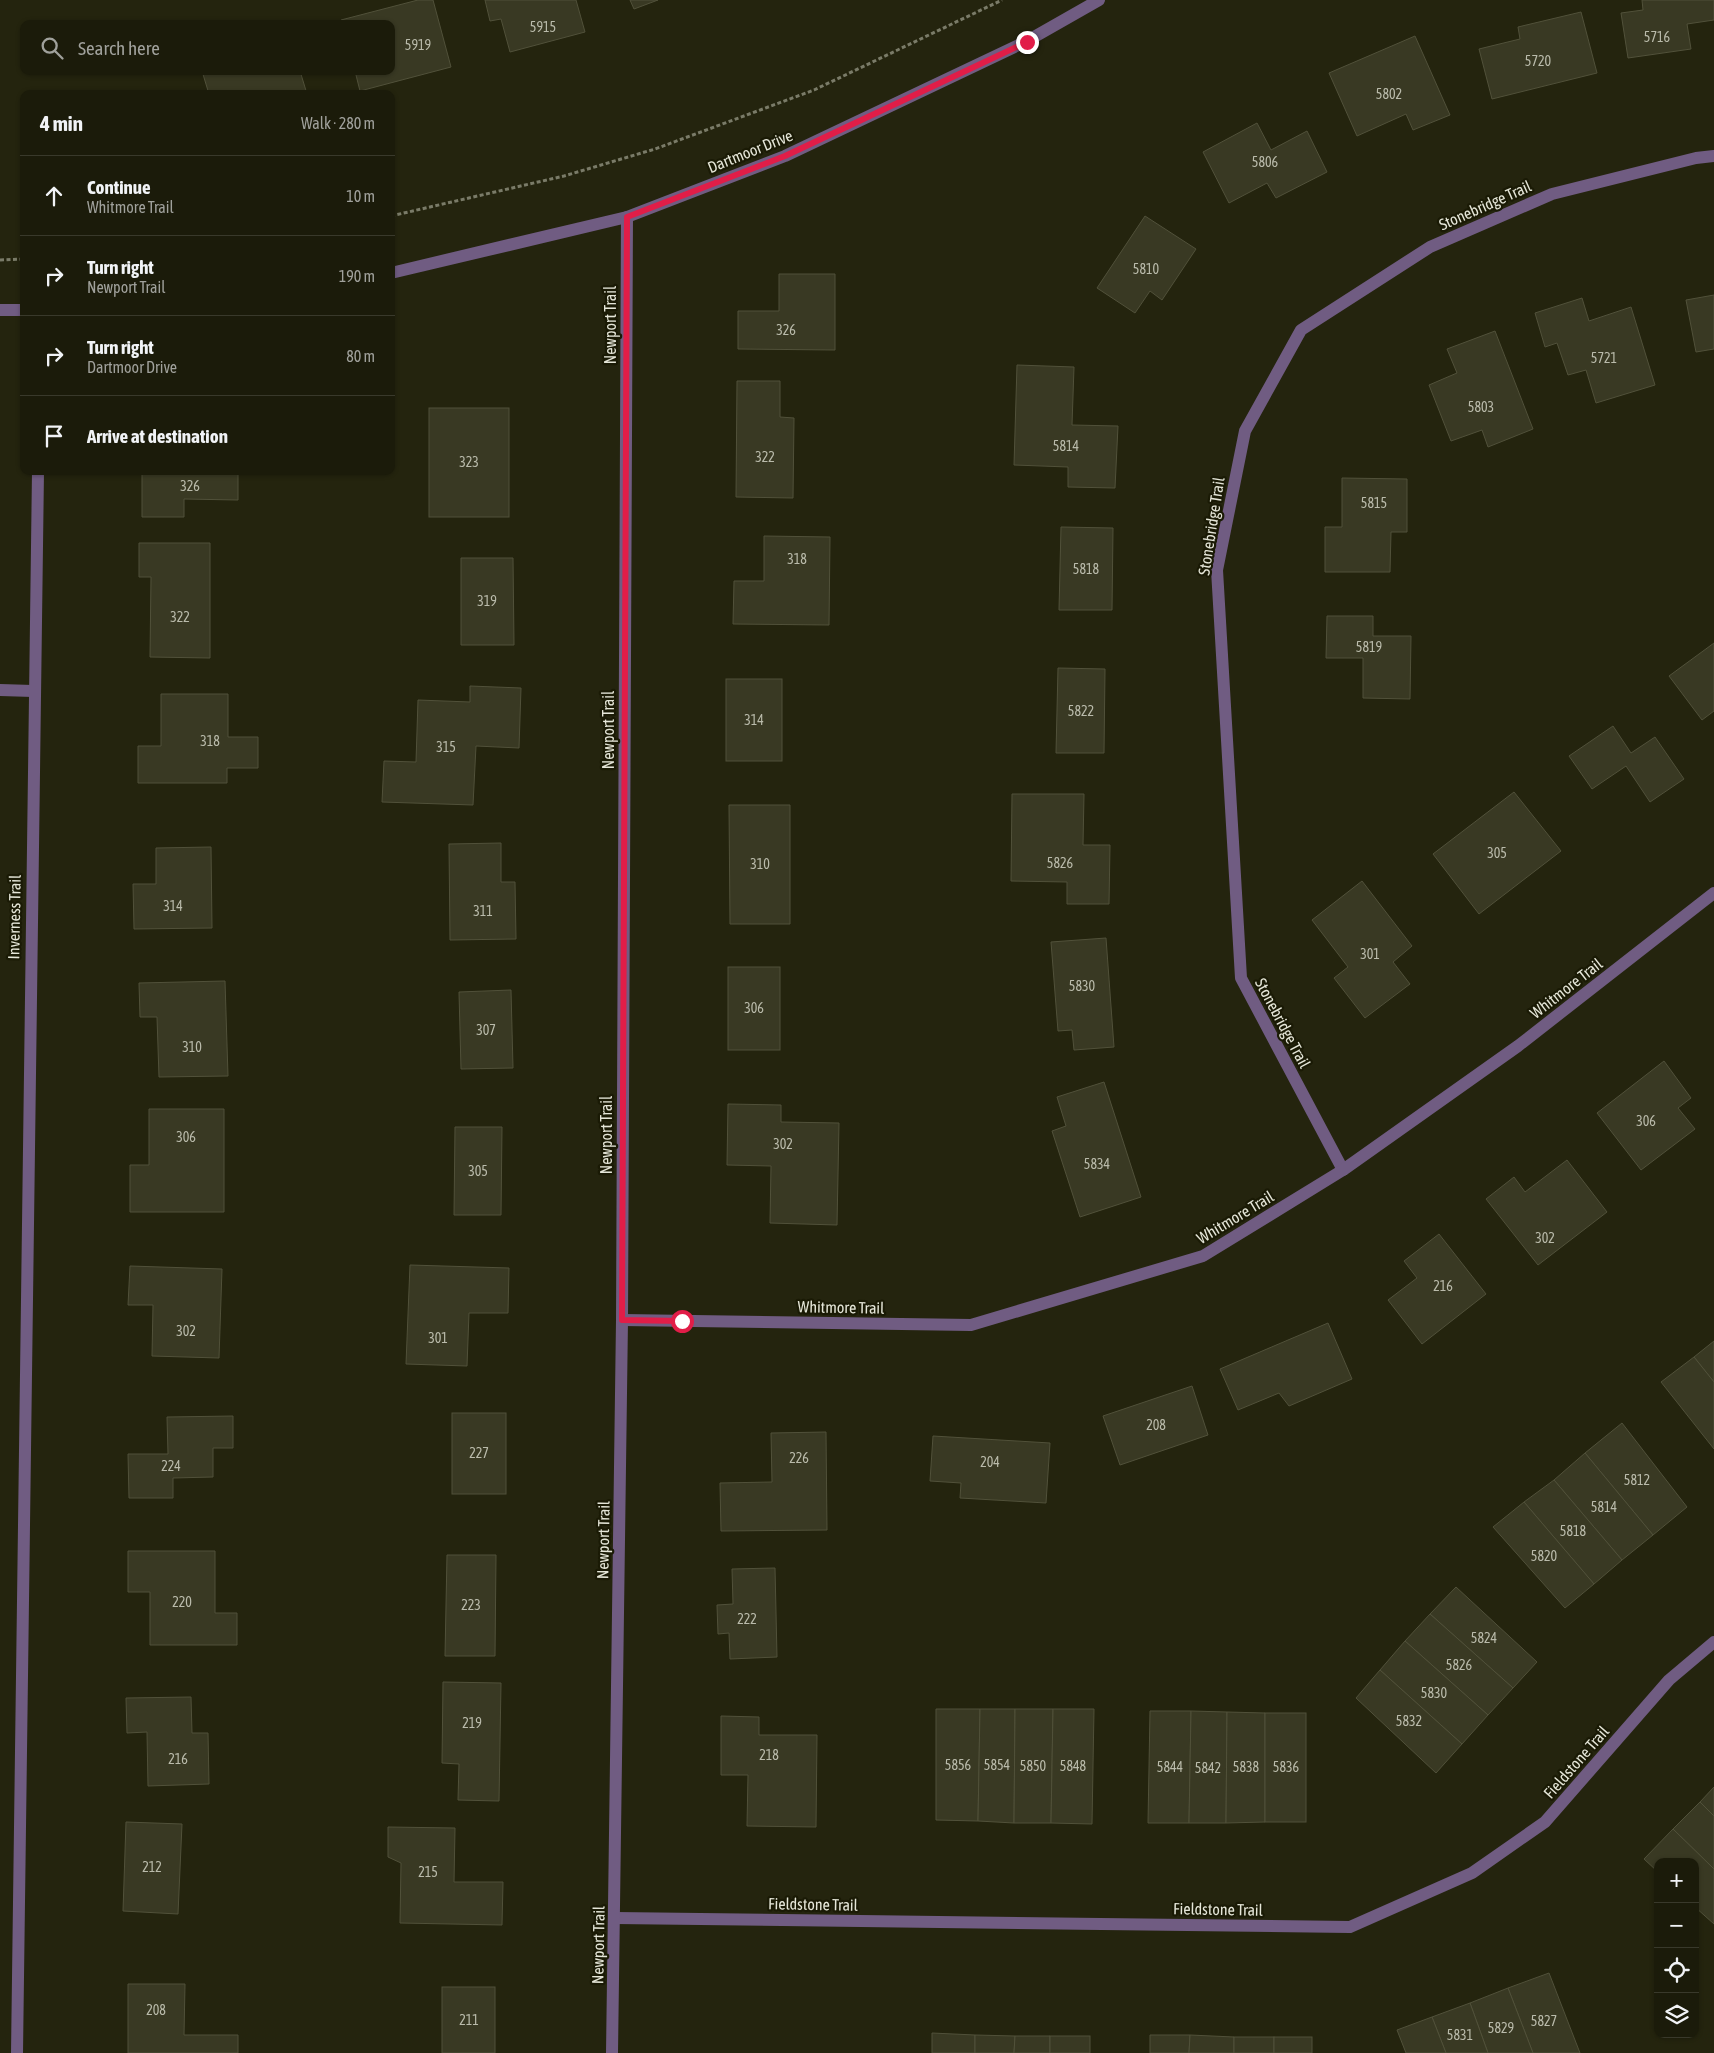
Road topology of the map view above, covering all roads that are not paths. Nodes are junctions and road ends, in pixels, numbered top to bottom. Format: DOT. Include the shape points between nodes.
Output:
graph roads {
  1 [pos="1099,0"];
  2 [pos="1714,156"];
  3 [pos="627,217"];
  4 [pos="395,272"];
  5 [pos="0,310"];
  6 [pos="20,310"];
  7 [pos="38,475"];
  8 [pos="0,690"];
  9 [pos="33,691"];
  10 [pos="1714,893"];
  11 [pos="1343,1170"];
  12 [pos="622,1320"];
  13 [pos="1714,1642"];
  14 [pos="615,1918"];
  15 [pos="17,2053"];
  16 [pos="612,2053"];
  1 -- 3 [label="street, Dartmoor Drive" via="1027,42 785,156"];
  2 -- 11 [label="street, Stonebridge Trail" via="1552,194 1430,247 1302,330 1245,431 1217,570 1242,978"];
  3 -- 4 [label="street, Dartmoor Drive"];
  3 -- 12 [label="street, Newport Trail"];
  5 -- 6 [label="street"];
  7 -- 9 [label="street, Inverness Trail"];
  8 -- 9 [label="street"];
  9 -- 15 [label="street, Inverness Trail"];
  10 -- 11 [label="street, Whitmore Trail" via="1518,1046"];
  11 -- 12 [label="street, Whitmore Trail" via="1203,1256 971,1326"];
  12 -- 14 [label="street, Newport Trail"];
  13 -- 14 [label="street, Fieldstone Trail" via="1669,1680 1545,1822 1472,1873 1350,1927"];
  14 -- 16 [label="street, Newport Trail"];
}
